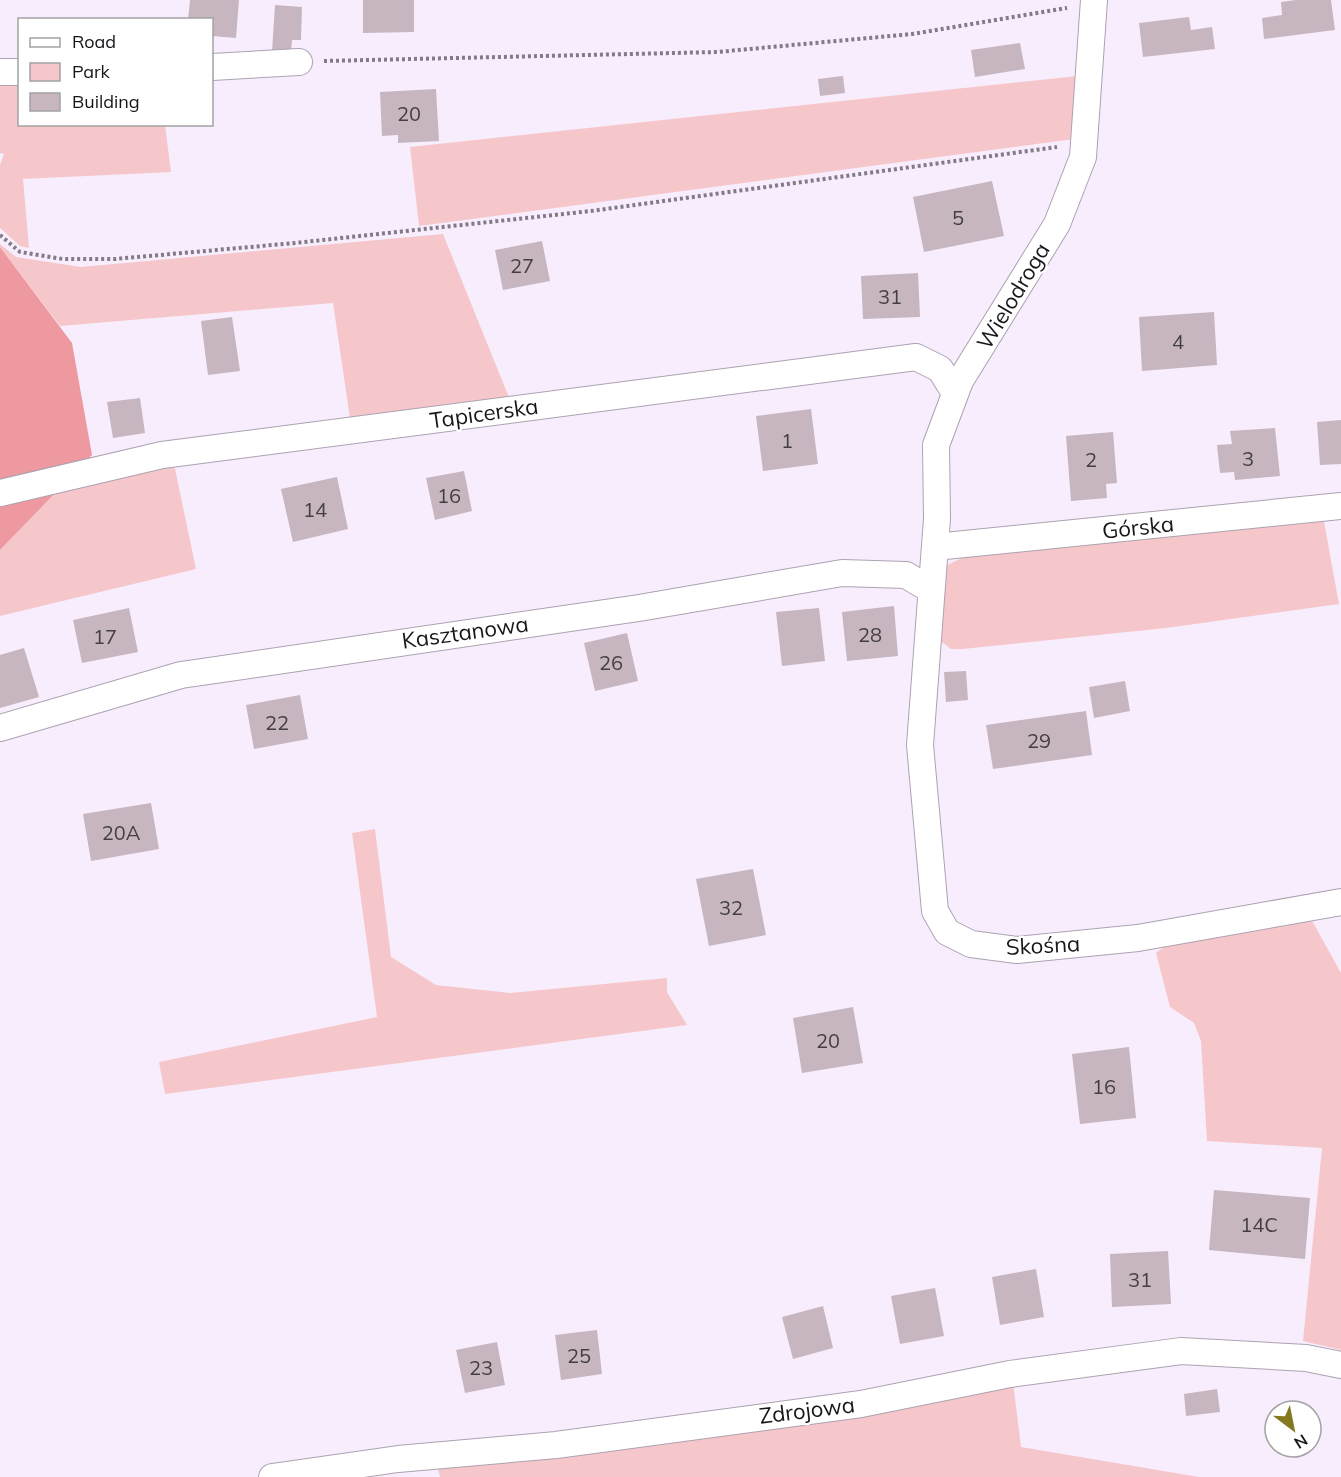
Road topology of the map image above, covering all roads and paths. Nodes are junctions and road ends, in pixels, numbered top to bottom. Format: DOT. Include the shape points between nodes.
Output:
graph roads {
  1 [pos="1094,2"];
  2 [pos="299,62"];
  3 [pos="213,67"];
  4 [pos="0,72"];
  5 [pos="18,72"];
  6 [pos="1084,144"];
  7 [pos="0,235"];
  8 [pos="955,393"];
  9 [pos="0,493"];
  10 [pos="1341,506"];
  11 [pos="935,547"];
  12 [pos="931,591"];
  13 [pos="0,728"];
  14 [pos="1341,902"];
  15 [pos="1341,1365"];
  16 [pos="272,1477"];
  1 -- 2 [label="path" via="912,34 717,52"];
  1 -- 6 [label="street, Wielodroga"];
  2 -- 3 [label="street"];
  4 -- 5 [label="street"];
  6 -- 7 [label="path" via="591,211 126,258 63,259 20,252"];
  6 -- 8 [label="street, Wielodroga" via="1083,157 1057,224"];
  8 -- 9 [label="street, Tapicerska" via="940,369 916,357 162,455"];
  8 -- 11 [label="street, Wielodroga" via="936,445"];
  10 -- 11 [label="street, Górska"];
  11 -- 12 [label="street, Wielodroga"];
  12 -- 13 [label="street, Kasztanowa" via="906,575 842,573 639,608 181,675"];
  12 -- 14 [label="street, Skośna" via="920,745 935,911 947,932 971,944 1017,950 1138,938"];
  15 -- 16 [label="street, Zdrojowa" via="1306,1358 1181,1351 1010,1374 861,1404 556,1445 398,1459"];
}
